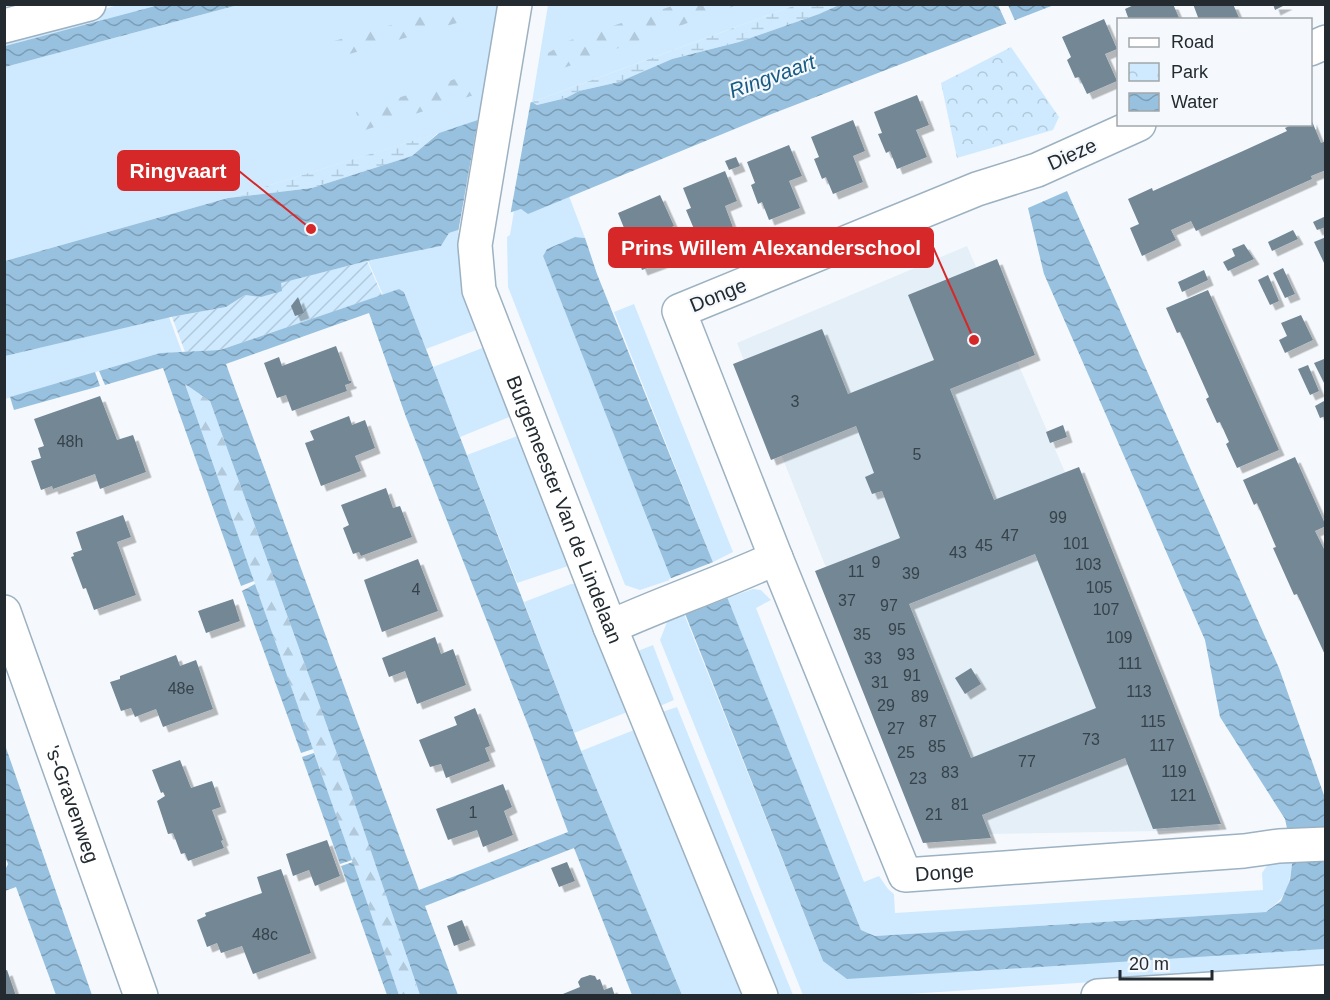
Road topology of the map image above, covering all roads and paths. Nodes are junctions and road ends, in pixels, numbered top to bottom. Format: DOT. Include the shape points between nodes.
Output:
graph roads {
  1 [pos="89,4"];
  2 [pos="515,4"];
  3 [pos="4,26"];
  4 [pos="1326,42"];
  5 [pos="1312,49"];
  6 [pos="1135,126"];
  7 [pos="1038,170"];
  8 [pos="776,558"];
  9 [pos="4,612"];
  10 [pos="610,627"];
  11 [pos="1326,844"];
  12 [pos="1326,982"];
  13 [pos="141,996"];
  14 [pos="761,996"];
  15 [pos="1098,996"];
  1 -- 3 [label="street"];
  2 -- 10 [label="street, Burgemeester Van de Lindelaan" via="475,245 479,290"];
  4 -- 5 [label="street"];
  6 -- 7 [label="street, Dieze"];
  7 -- 8 [label="street, Donge" via="977,189 679,311"];
  8 -- 10 [label="street"];
  8 -- 11 [label="street, Donge" via="904,874"];
  9 -- 13 [label="street, 's-Gravenweg"];
  10 -- 14 [label="street, Burgemeester Van de Lindelaan"];
  12 -- 15 [label="street"];
}
